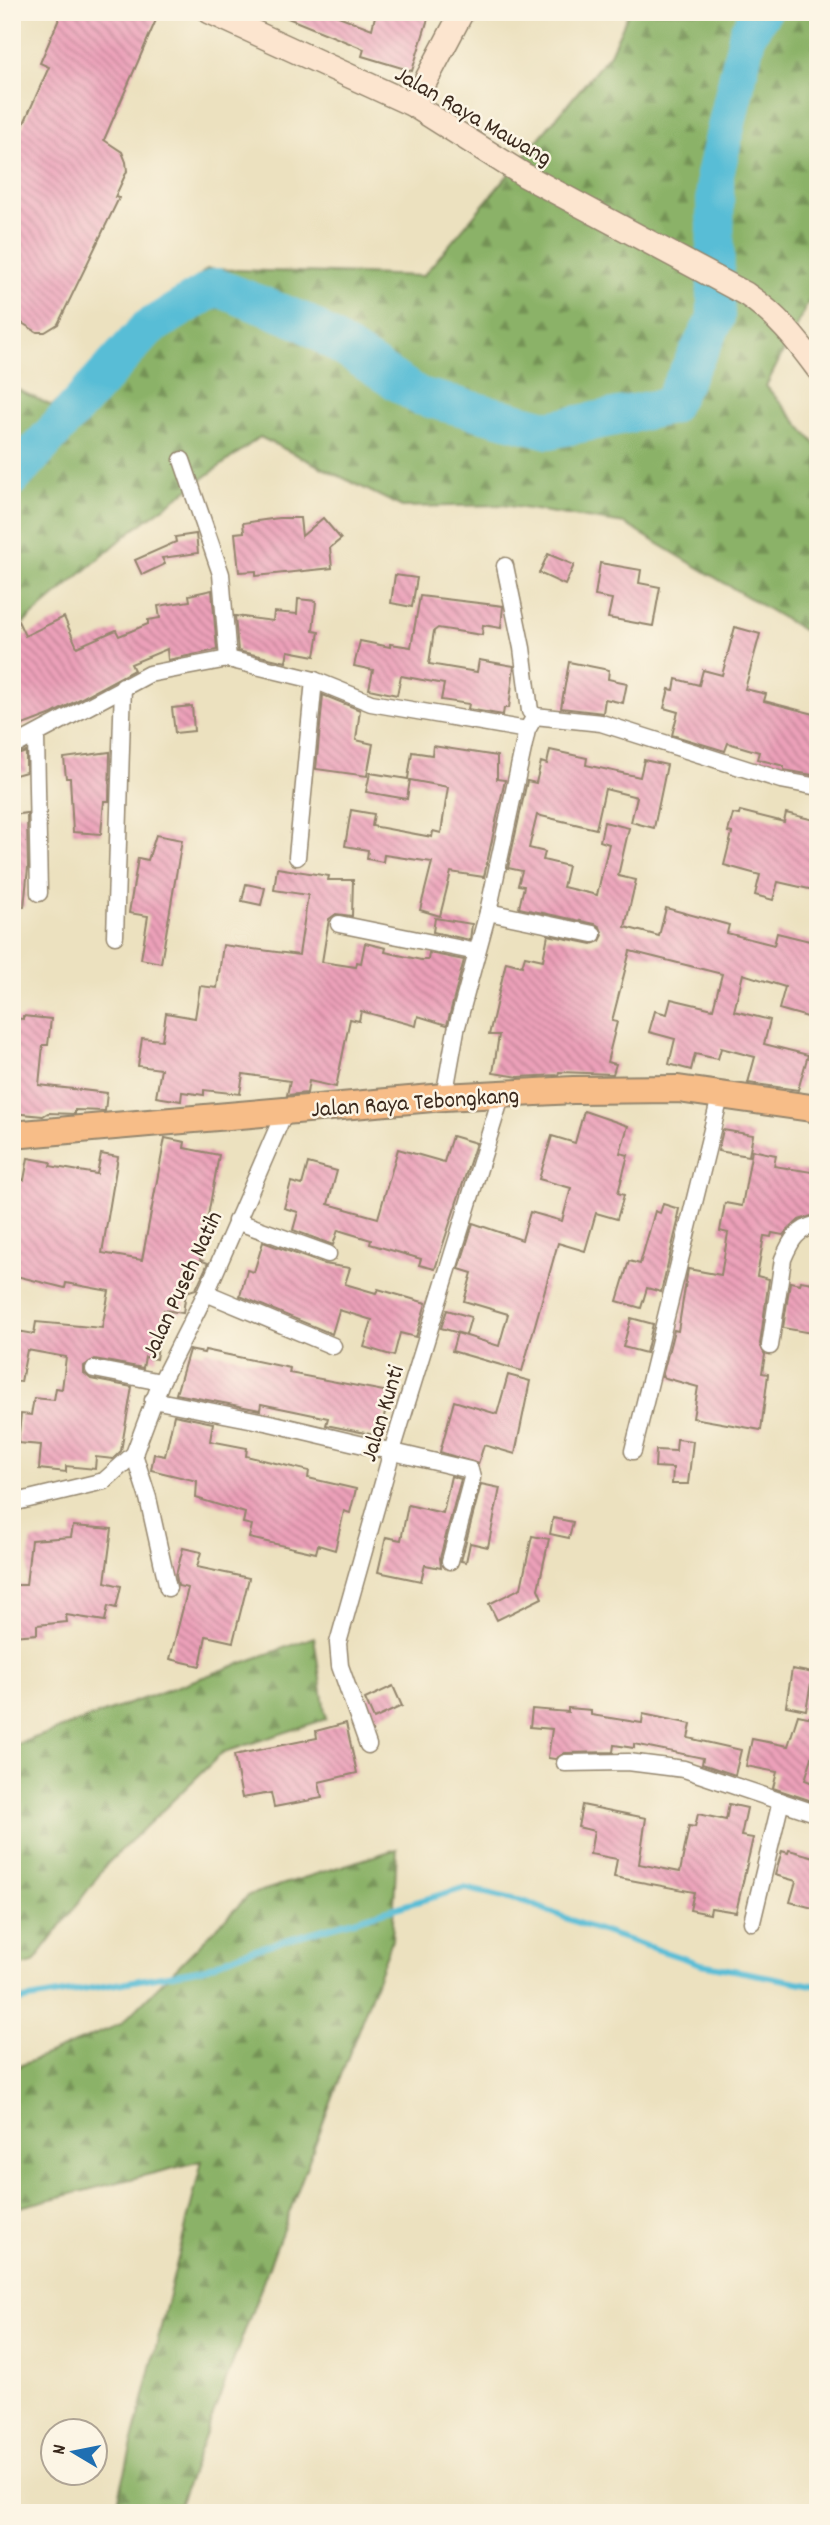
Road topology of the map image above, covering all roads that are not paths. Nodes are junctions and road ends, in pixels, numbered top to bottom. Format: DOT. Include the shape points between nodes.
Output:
graph roads {
  1 [pos="210,12"];
  2 [pos="462,12"];
  3 [pos="413,105"];
  4 [pos="818,369"];
  5 [pos="182,460"];
  6 [pos="505,566"];
  7 [pos="228,659"];
  8 [pos="314,680"];
  9 [pos="123,686"];
  10 [pos="531,723"];
  11 [pos="36,736"];
  12 [pos="12,747"];
  13 [pos="818,787"];
  14 [pos="298,857"];
  15 [pos="39,893"];
  16 [pos="488,912"];
  17 [pos="339,925"];
  18 [pos="593,934"];
  19 [pos="115,936"];
  20 [pos="477,952"];
  21 [pos="720,1093"];
  22 [pos="502,1094"];
  23 [pos="444,1097"];
  24 [pos="818,1109"];
  25 [pos="285,1111"];
  26 [pos="12,1135"];
  27 [pos="236,1221"];
  28 [pos="818,1224"];
  29 [pos="328,1254"];
  30 [pos="206,1293"];
  31 [pos="333,1346"];
  32 [pos="771,1346"];
  33 [pos="94,1369"];
  34 [pos="160,1382"];
  35 [pos="153,1400"];
  36 [pos="392,1451"];
  37 [pos="633,1451"];
  38 [pos="134,1454"];
  39 [pos="12,1503"];
  40 [pos="450,1561"];
  41 [pos="168,1588"];
  42 [pos="368,1745"];
  43 [pos="565,1763"];
  44 [pos="781,1801"];
  45 [pos="818,1814"];
  46 [pos="752,1922"];
  1 -- 3 [label="main road, Jalan Raya Mawang"];
  2 -- 3 [label="main road"];
  3 -- 4 [label="main road, Jalan Raya Mawang" via="524,175 746,294 786,326"];
  5 -- 7 [label="street" via="221,574"];
  6 -- 10 [label="street"];
  7 -- 8 [label="street"];
  7 -- 9 [label="street" via="149,674"];
  8 -- 10 [label="street" via="371,703"];
  8 -- 14 [label="street"];
  9 -- 11 [label="street"];
  9 -- 19 [label="street"];
  10 -- 13 [label="street" via="601,723"];
  10 -- 16 [label="street"];
  11 -- 12 [label="street"];
  11 -- 15 [label="street"];
  16 -- 18 [label="street"];
  16 -- 20 [label="street"];
  17 -- 20 [label="street"];
  20 -- 23 [label="street"];
  21 -- 22 [label="main road, Jalan Raya Tebongkang" via="647,1088"];
  21 -- 24 [label="main road, Jalan Raya Tebongkang"];
  21 -- 37 [label="street"];
  22 -- 23 [label="main road, Jalan Raya Tebongkang"];
  22 -- 36 [label="street, Jalan Kunti"];
  23 -- 25 [label="main road, Jalan Raya Tebongkang"];
  25 -- 26 [label="main road, Jalan Raya Tebongkang"];
  25 -- 27 [label="street, Jalan Puseh Natih"];
  27 -- 29 [label="street"];
  27 -- 30 [label="street, Jalan Puseh Natih"];
  28 -- 32 [label="street" via="805,1227 788,1248"];
  30 -- 31 [label="street"];
  30 -- 34 [label="street, Jalan Puseh Natih"];
  33 -- 34 [label="street"];
  34 -- 35 [label="street, Jalan Puseh Natih"];
  35 -- 36 [label="street"];
  35 -- 38 [label="street, Jalan Puseh Natih"];
  36 -- 40 [label="street" via="460,1466 471,1473"];
  36 -- 42 [label="street, Jalan Kunti" via="338,1643 340,1666"];
  38 -- 39 [label="street, Jalan Puseh Natih" via="104,1481"];
  38 -- 41 [label="street"];
  43 -- 44 [label="street" via="628,1762 684,1769"];
  44 -- 45 [label="street"];
  44 -- 46 [label="street"];
}
